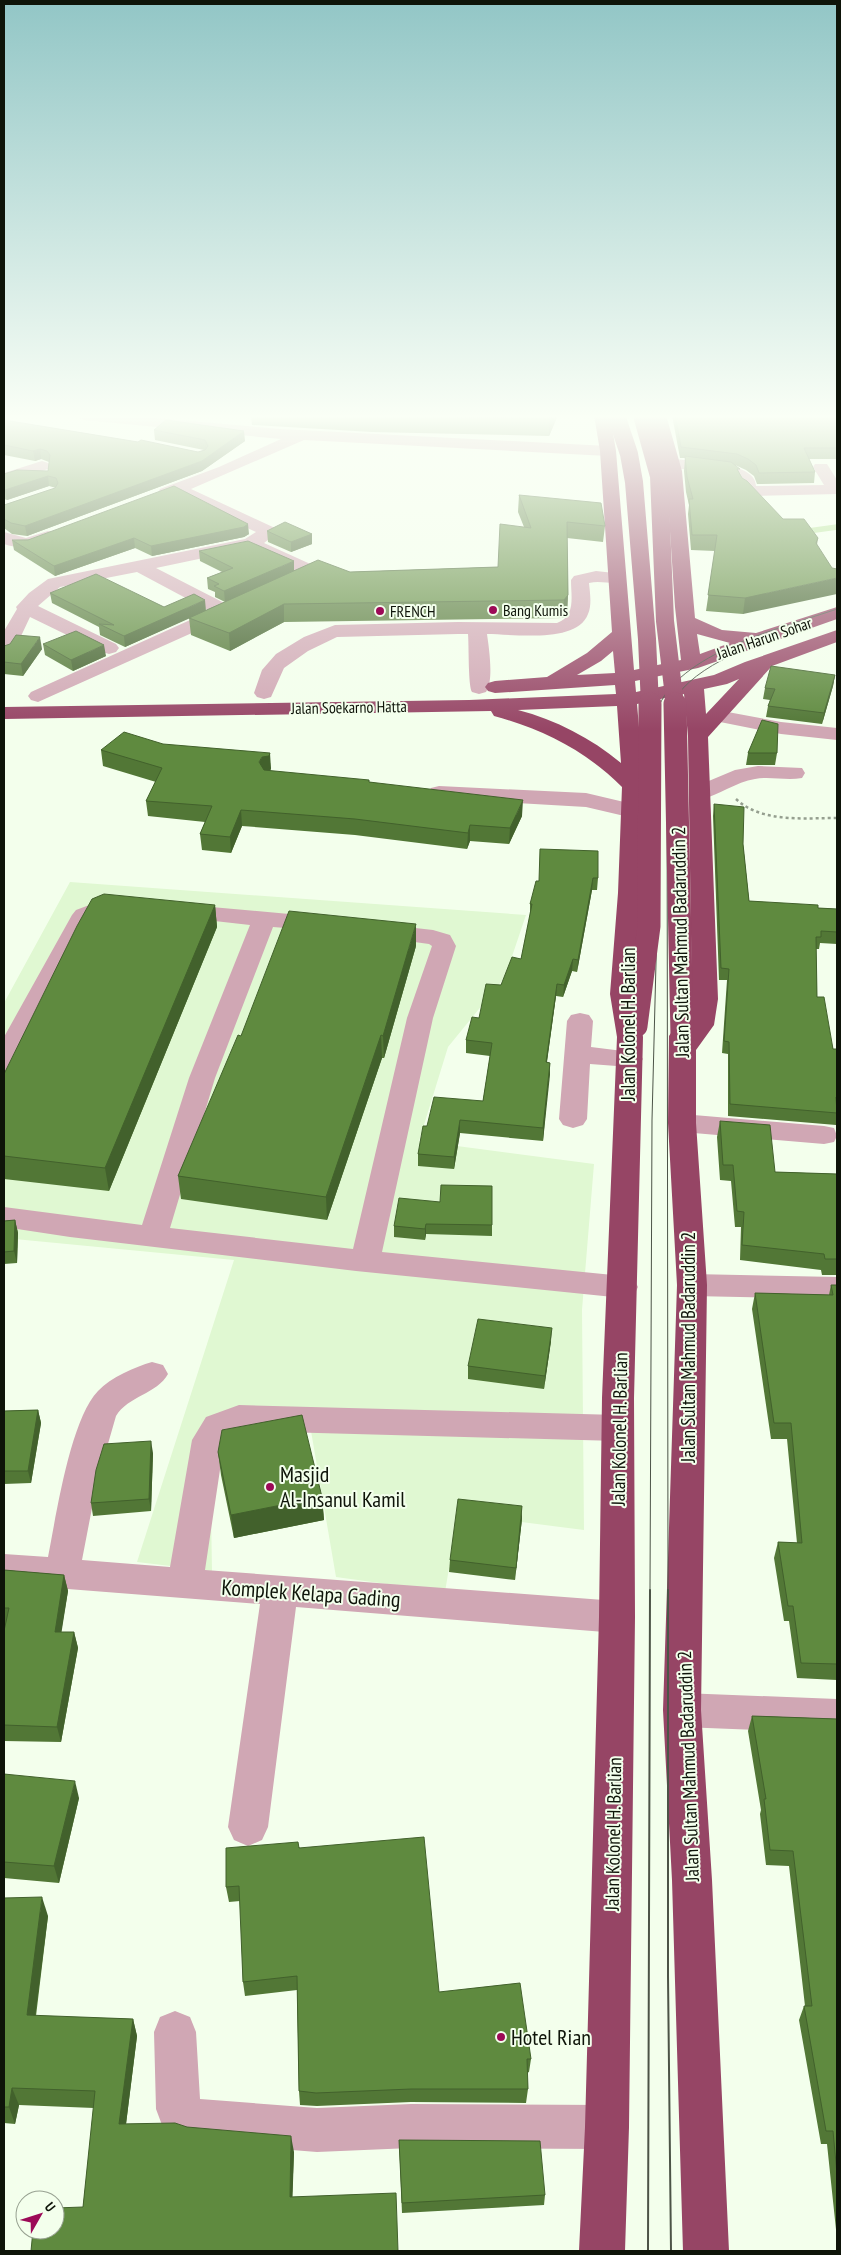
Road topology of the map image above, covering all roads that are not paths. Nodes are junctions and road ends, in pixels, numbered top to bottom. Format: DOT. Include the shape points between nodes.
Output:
graph roads {
  1 [pos="244,520"];
  2 [pos="613,520"];
  3 [pos="637,520"];
  4 [pos="661,520"];
  5 [pos="677,520"];
  6 [pos="62,531"];
  7 [pos="4,537"];
  8 [pos="251,543"];
  9 [pos="140,566"];
  10 [pos="618,578"];
  11 [pos="273,590"];
  12 [pos="25,607"];
  13 [pos="620,608"];
  14 [pos="837,613"];
  15 [pos="685,614"];
  16 [pos="477,629"];
  17 [pos="620,635"];
  18 [pos="837,636"];
  19 [pos="760,638"];
  20 [pos="4,651"];
  21 [pos="124,656"];
  22 [pos="769,660"];
  23 [pos="691,664"];
  24 [pos="623,678"];
  25 [pos="671,681"];
  26 [pos="550,683"];
  27 [pos="694,687"];
  28 [pos="264,692"];
  29 [pos="38,696"];
  30 [pos="4,697"];
  31 [pos="474,697"];
  32 [pos="626,700"];
  33 [pos="4,713"];
  34 [pos="718,716"];
  35 [pos="628,733"];
  36 [pos="837,734"];
  37 [pos="698,736"];
  38 [pos="794,773"];
  39 [pos="633,786"];
  40 [pos="418,792"];
  41 [pos="700,794"];
  42 [pos="633,811"];
  43 [pos="114,904"];
  44 [pos="161,909"];
  45 [pos="264,919"];
  46 [pos="580,1021"];
  47 [pos="632,1041"];
  48 [pos="682,1043"];
  49 [pos="578,1054"];
  50 [pos="4,1065"];
  51 [pos="573,1119"];
  52 [pos="682,1122"];
  53 [pos="824,1135"];
  54 [pos="4,1217"];
  55 [pos="154,1237"];
  56 [pos="365,1261"];
  57 [pos="692,1285"];
  58 [pos="623,1287"];
  59 [pos="837,1288"];
  60 [pos="152,1374"];
  61 [pos="618,1428"];
  62 [pos="4,1569"];
  63 [pos="62,1574"];
  64 [pos="185,1583"];
  65 [pos="279,1590"];
  66 [pos="618,1616"];
  67 [pos="682,1710"];
  68 [pos="837,1716"];
  69 [pos="248,1826"];
  70 [pos="175,2032"];
  71 [pos="607,2127"];
  72 [pos="602,2251"];
  73 [pos="706,2251"];
  1 -- 8 [label="street" via="269,532"];
  2 -- 10 [label="highway, Jalan Kolonel H. Barlian"];
  3 -- 47 [label="highway, Jalan Sultan Mahmud Badaruddin 2, bridge" via="650,703 649,926"];
  4 -- 48 [label="highway, Jalan Sultan Mahmud Badaruddin 2, bridge" via="665,621 675,692"];
  5 -- 15 [label="highway"];
  6 -- 7 [label="street" via="22,544"];
  8 -- 9 [label="street"];
  8 -- 11 [label="street" via="310,571"];
  9 -- 12 [label="street" via="54,583"];
  9 -- 21 [label="street" via="232,608"];
  10 -- 13 [label="highway, Jalan Kolonel H. Barlian"];
  10 -- 16 [label="street" via="596,576 580,580 579,617 573,625 559,629"];
  12 -- 20 [label="street"];
  12 -- 21 [label="street"];
  13 -- 15 [label="highway" via="642,613"];
  13 -- 17 [label="highway, Jalan Kolonel H. Barlian"];
  14 -- 19 [label="highway, Jalan Harun Sohar"];
  15 -- 19 [label="highway" via="716,635"];
  15 -- 23 [label="highway"];
  16 -- 28 [label="street" via="335,631 301,646 273,669"];
  16 -- 31 [label="street" via="480,658"];
  17 -- 24 [label="highway, Jalan Kolonel H. Barlian"];
  17 -- 26 [label="highway" via="594,657"];
  18 -- 22 [label="highway, Jalan Harun Sohar"];
  19 -- 23 [label="highway, Jalan Harun Sohar"];
  21 -- 29 [label="street"];
  22 -- 27 [label="highway, Jalan Harun Sohar"];
  22 -- 34 [label="highway"];
  23 -- 24 [label="highway, Jalan Soekarno Hatta"];
  23 -- 25 [label="highway"];
  24 -- 25 [label="highway"];
  24 -- 26 [label="highway, Jalan Soekarno Hatta"];
  24 -- 32 [label="highway, Jalan Kolonel H. Barlian"];
  25 -- 27 [label="highway"];
  25 -- 32 [label="highway"];
  26 -- 31 [label="highway, Jalan Soekarno Hatta"];
  27 -- 32 [label="highway, Jalan Soekarno Hatta"];
  27 -- 37 [label="highway"];
  28 -- 29 [label="highway, Jalan Soekarno Hatta"];
  28 -- 31 [label="highway, Jalan Soekarno Hatta"];
  29 -- 30 [label="highway, Jalan Soekarno Hatta"];
  31 -- 32 [label="highway, Jalan Soekarno Hatta"];
  31 -- 33 [label="highway, Jalan Soekarno Hatta"];
  31 -- 39 [label="highway" via="568,736 604,759"];
  32 -- 35 [label="highway, Jalan Kolonel H. Barlian"];
  34 -- 36 [label="street"];
  34 -- 37 [label="highway"];
  35 -- 37 [label="highway" via="655,725 668,725 682,727"];
  35 -- 39 [label="highway, Jalan Kolonel H. Barlian"];
  37 -- 41 [label="highway"];
  38 -- 41 [label="street" via="743,775"];
  39 -- 42 [label="highway, Jalan Kolonel H. Barlian"];
  40 -- 42 [label="street" via="586,800"];
  41 -- 48 [label="highway" via="705,999 701,1025"];
  42 -- 47 [label="highway, Jalan Kolonel H. Barlian" via="623,994"];
  43 -- 50 [label="street" via="84,915"];
  44 -- 45 [label="street"];
  45 -- 55 [label="street" via="202,1078"];
  45 -- 56 [label="street" via="433,937 441,940 444,946 420,1018"];
  46 -- 49 [label="street"];
  47 -- 49 [label="street"];
  47 -- 58 [label="highway, Jalan Kolonel H. Barlian"];
  48 -- 52 [label="highway, Jalan Sultan Mahmud Badaruddin 2"];
  49 -- 51 [label="street"];
  52 -- 53 [label="street"];
  52 -- 57 [label="highway, Jalan Sultan Mahmud Badaruddin 2"];
  54 -- 55 [label="street"];
  55 -- 56 [label="street"];
  56 -- 58 [label="street"];
  57 -- 59 [label="street"];
  57 -- 67 [label="highway, Jalan Sultan Mahmud Badaruddin 2"];
  58 -- 61 [label="highway, Jalan Kolonel H. Barlian"];
  60 -- 63 [label="street" via="108,1401 98,1418 90,1441"];
  61 -- 64 [label="street" via="239,1418 218,1426 208,1440"];
  61 -- 66 [label="highway, Jalan Kolonel H. Barlian"];
  62 -- 63 [label="street, Komplek Kelapa Gading"];
  63 -- 64 [label="street, Komplek Kelapa Gading"];
  64 -- 65 [label="street, Komplek Kelapa Gading"];
  65 -- 66 [label="street, Komplek Kelapa Gading"];
  65 -- 69 [label="street"];
  66 -- 71 [label="highway, Jalan Kolonel H. Barlian"];
  67 -- 68 [label="street"];
  67 -- 73 [label="highway, Jalan Sultan Mahmud Badaruddin 2"];
  70 -- 71 [label="street" via="178,2110 191,2120 317,2130 411,2126"];
  71 -- 72 [label="highway, Jalan Kolonel H. Barlian"];
}
